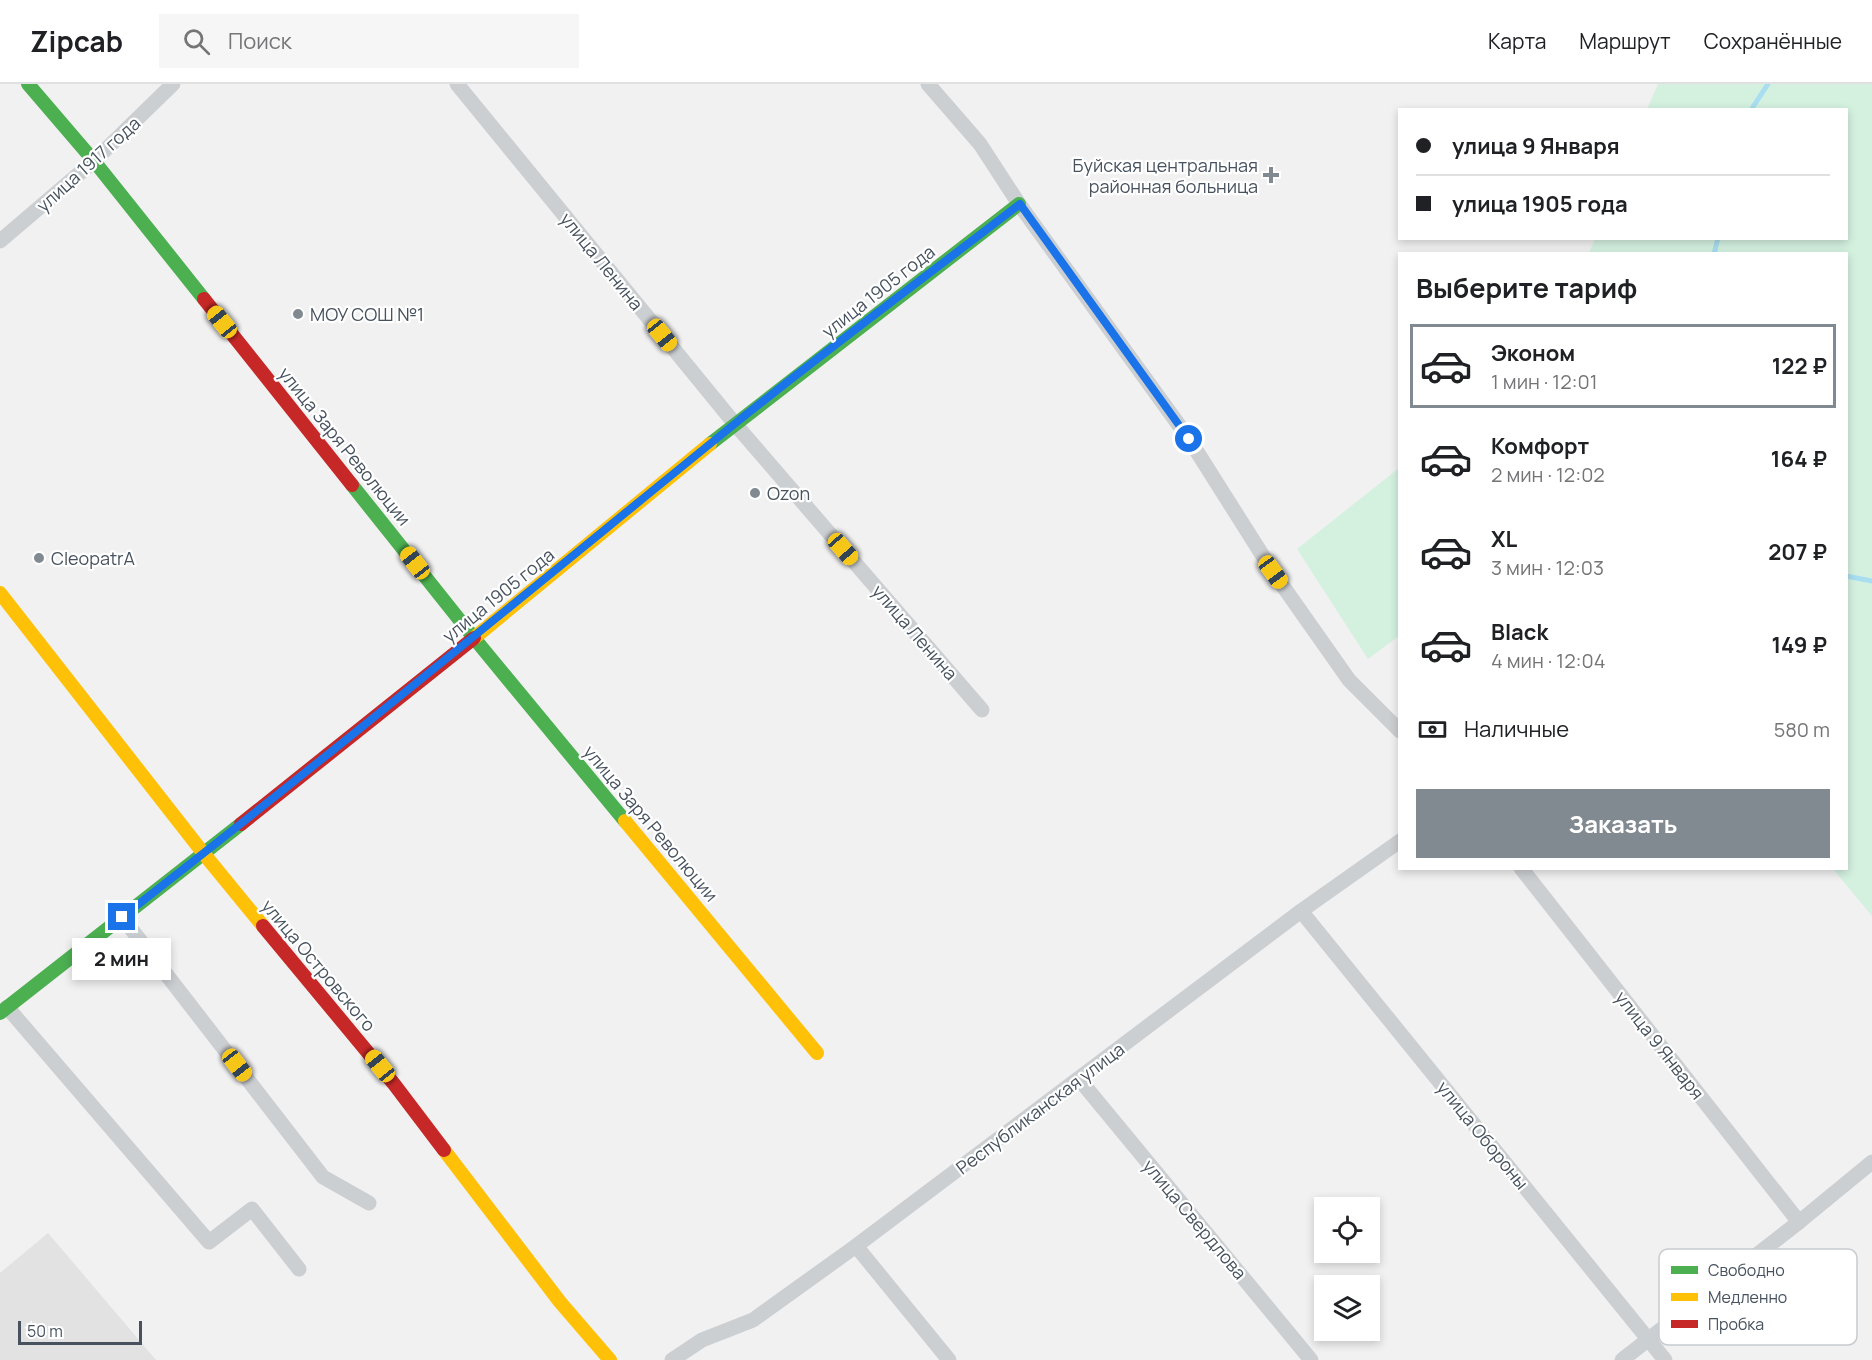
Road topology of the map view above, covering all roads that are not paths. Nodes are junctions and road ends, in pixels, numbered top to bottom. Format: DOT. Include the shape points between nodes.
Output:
graph roads {
  1 [pos="28,84"];
  2 [pos="173,84"];
  3 [pos="457,84"];
  4 [pos="928,84"];
  5 [pos="94,161"];
  6 [pos="1020,204"];
  7 [pos="0,241"];
  8 [pos="735,424"];
  9 [pos="0,593"];
  10 [pos="474,638"];
  11 [pos="982,710"];
  12 [pos="1398,729"];
  13 [pos="1398,842"];
  14 [pos="204,854"];
  15 [pos="1523,870"];
  16 [pos="1301,911"];
  17 [pos="122,917"];
  18 [pos="3,1010"];
  19 [pos="817,1053"];
  20 [pos="1079,1079"];
  21 [pos="1872,1162"];
  22 [pos="369,1203"];
  23 [pos="1799,1222"];
  24 [pos="856,1246"];
  25 [pos="1765,1249"];
  26 [pos="299,1269"];
  27 [pos="1659,1332"];
  28 [pos="1650,1339"];
  29 [pos="610,1360"];
  30 [pos="672,1360"];
  31 [pos="949,1360"];
  32 [pos="1311,1360"];
  33 [pos="1622,1360"];
  34 [pos="1665,1360"];
  1 -- 5 [label="street, улица Заря Революции"];
  2 -- 5 [label="street, улица 1917 года"];
  3 -- 8 [label="street, улица Ленина"];
  4 -- 6 [label="street" via="980,144"];
  5 -- 7 [label="street, улица 1917 года"];
  5 -- 10 [label="street, улица Заря Революции"];
  6 -- 8 [label="street, улица 1905 года"];
  6 -- 12 [label="street" via="1189,439 1273,572 1349,680"];
  8 -- 10 [label="street, улица 1905 года"];
  8 -- 11 [label="street, улица Ленина"];
  9 -- 14 [label="street, улица Островского"];
  10 -- 14 [label="street, улица 1905 года"];
  10 -- 19 [label="street, улица Заря Революции"];
  13 -- 16 [label="street, Республиканская улица"];
  14 -- 17 [label="street, улица 1905 года"];
  14 -- 29 [label="street, улица Островского" via="394,1084 560,1302"];
  15 -- 23 [label="street, улица 9 Января"];
  16 -- 20 [label="street, Республиканская улица"];
  16 -- 28 [label="street, улица Обороны"];
  17 -- 18 [label="street, улица 1905 года"];
  17 -- 22 [label="street" via="324,1177"];
  18 -- 26 [label="street" via="209,1242 252,1209"];
  20 -- 24 [label="street, Республиканская улица"];
  20 -- 32 [label="street, улица Свердлова"];
  21 -- 23 [label="street"];
  23 -- 25 [label="street"];
  24 -- 30 [label="street, Республиканская улица" via="753,1320 702,1340"];
  24 -- 31 [label="street"];
  27 -- 28 [label="street"];
  28 -- 33 [label="street"];
  28 -- 34 [label="street, улица Обороны"];
}
